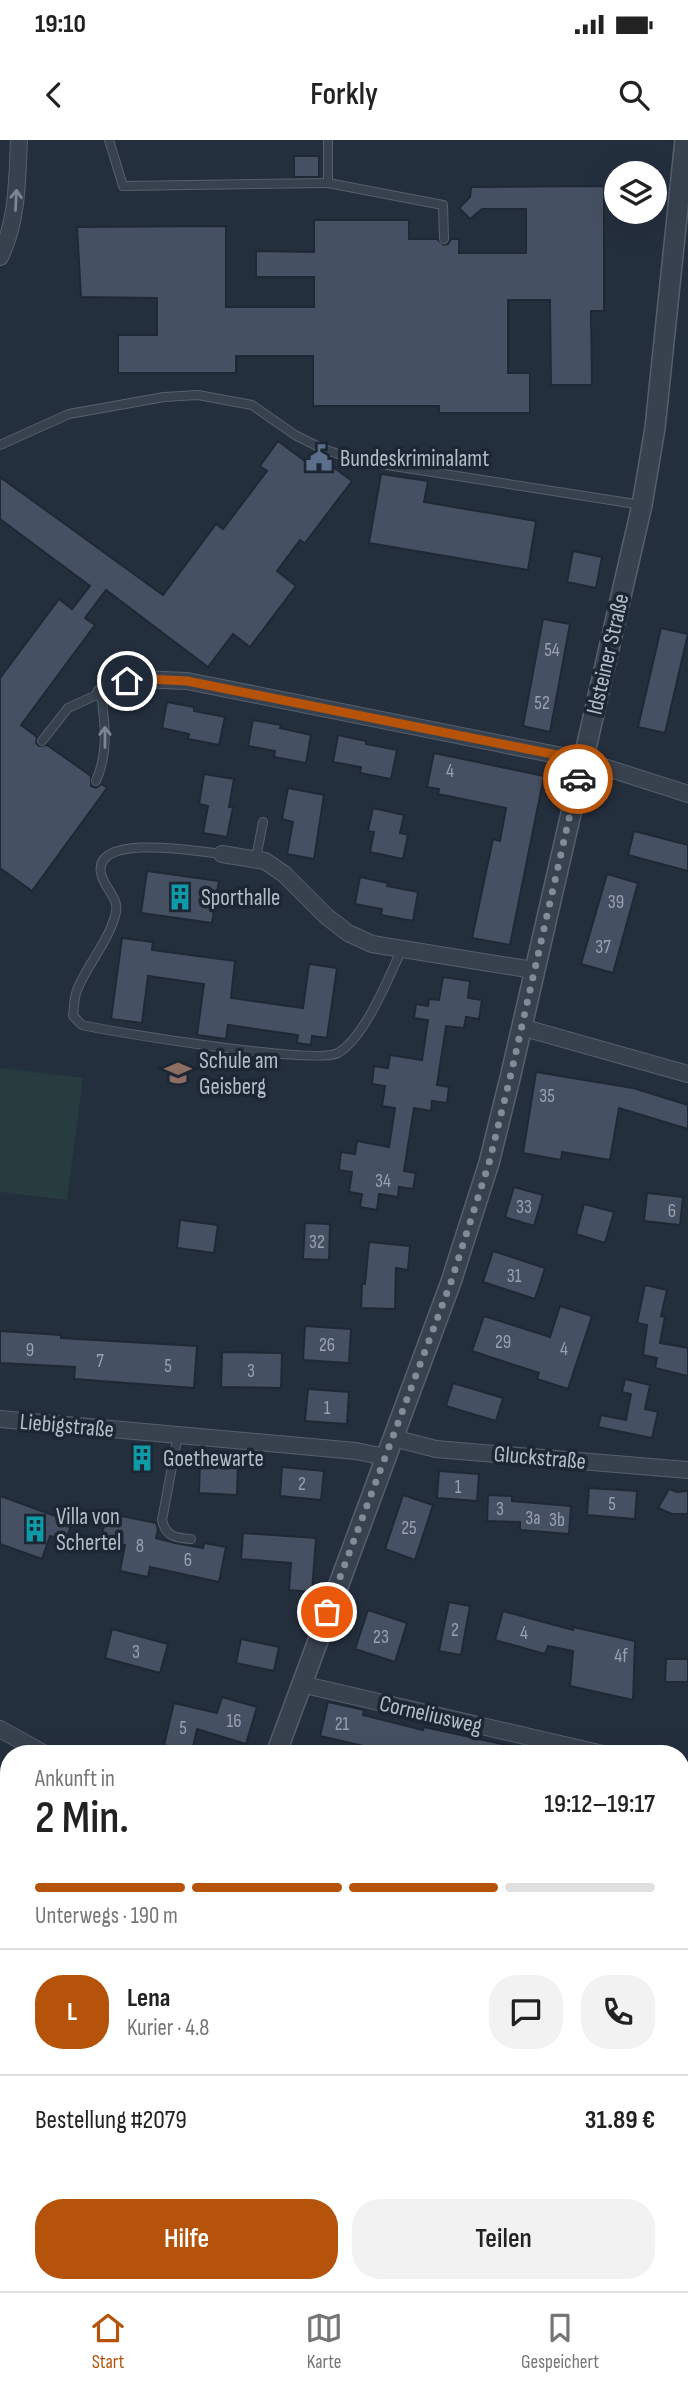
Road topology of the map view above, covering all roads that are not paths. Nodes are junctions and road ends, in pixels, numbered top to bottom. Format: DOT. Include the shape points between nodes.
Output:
graph roads {
  1 [pos="19,140"];
  2 [pos="109,140"];
  3 [pos="328,140"];
  4 [pos="685,140"];
  5 [pos="328,183"];
  6 [pos="443,239"];
  7 [pos="0,257"];
  8 [pos="0,445"];
  9 [pos="642,505"];
  10 [pos="101,693"];
  11 [pos="42,741"];
  12 [pos="582,760"];
  13 [pos="96,781"];
  14 [pos="688,794"];
  15 [pos="263,822"];
  16 [pos="222,854"];
  17 [pos="256,858"];
  18 [pos="402,949"];
  19 [pos="533,970"];
  20 [pos="521,1027"];
  21 [pos="688,1074"];
  22 [pos="0,1419"];
  23 [pos="178,1435"];
  24 [pos="393,1438"];
  25 [pos="385,1457"];
  26 [pos="688,1470"];
  27 [pos="191,1539"];
  28 [pos="301,1684"];
  29 [pos="0,1729"];
  30 [pos="29,1745"];
  31 [pos="279,1745"];
  32 [pos="564,1745"];
  7 -- 1 [label="street, one-way" via="15,212"];
  2 -- 5 [label="lane" via="123,186"];
  3 -- 5 [label="lane"];
  4 -- 9 [label="street, Idsteiner Straße" via="655,428"];
  5 -- 6 [label="lane" via="443,205"];
  8 -- 9 [label="lane" via="69,414 164,397 198,396 252,405 295,435 355,460"];
  9 -- 12 [label="street, Idsteiner Straße"];
  10 -- 11 [label="lane" via="68,708"];
  10 -- 12 [label="street" via="138,679 187,681"];
  13 -- 10 [label="lane, one-way" via="103,766 106,737"];
  12 -- 14 [label="street"];
  12 -- 19 [label="street, Idsteiner Straße"];
  15 -- 17 [label="lane"];
  16 -- 17 [label="street"];
  16 -- 18 [label="lane" via="144,846 106,858 101,874 117,911 76,993 73,1016 82,1025 226,1048 327,1057 344,1049 371,1015"];
  17 -- 18 [label="street" via="284,874 348,933 372,944"];
  18 -- 19 [label="street"];
  19 -- 20 [label="street, Idsteiner Straße"];
  20 -- 21 [label="street"];
  20 -- 24 [label="street, Idsteiner Straße" via="499,1126 470,1224"];
  22 -- 23 [label="street, Liebigstraße"];
  23 -- 25 [label="street, Liebigstraße"];
  23 -- 27 [label="lane" via="162,1520 164,1530 174,1537"];
  24 -- 25 [label="street, Idsteiner Straße"];
  24 -- 26 [label="street, Gluckstraße" via="436,1449"];
  25 -- 28 [label="street, Idsteiner Straße"];
  28 -- 31 [label="street, Idsteiner Straße"];
  28 -- 32 [label="street, Corneliusweg"];
  29 -- 30 [label="street"];
}
